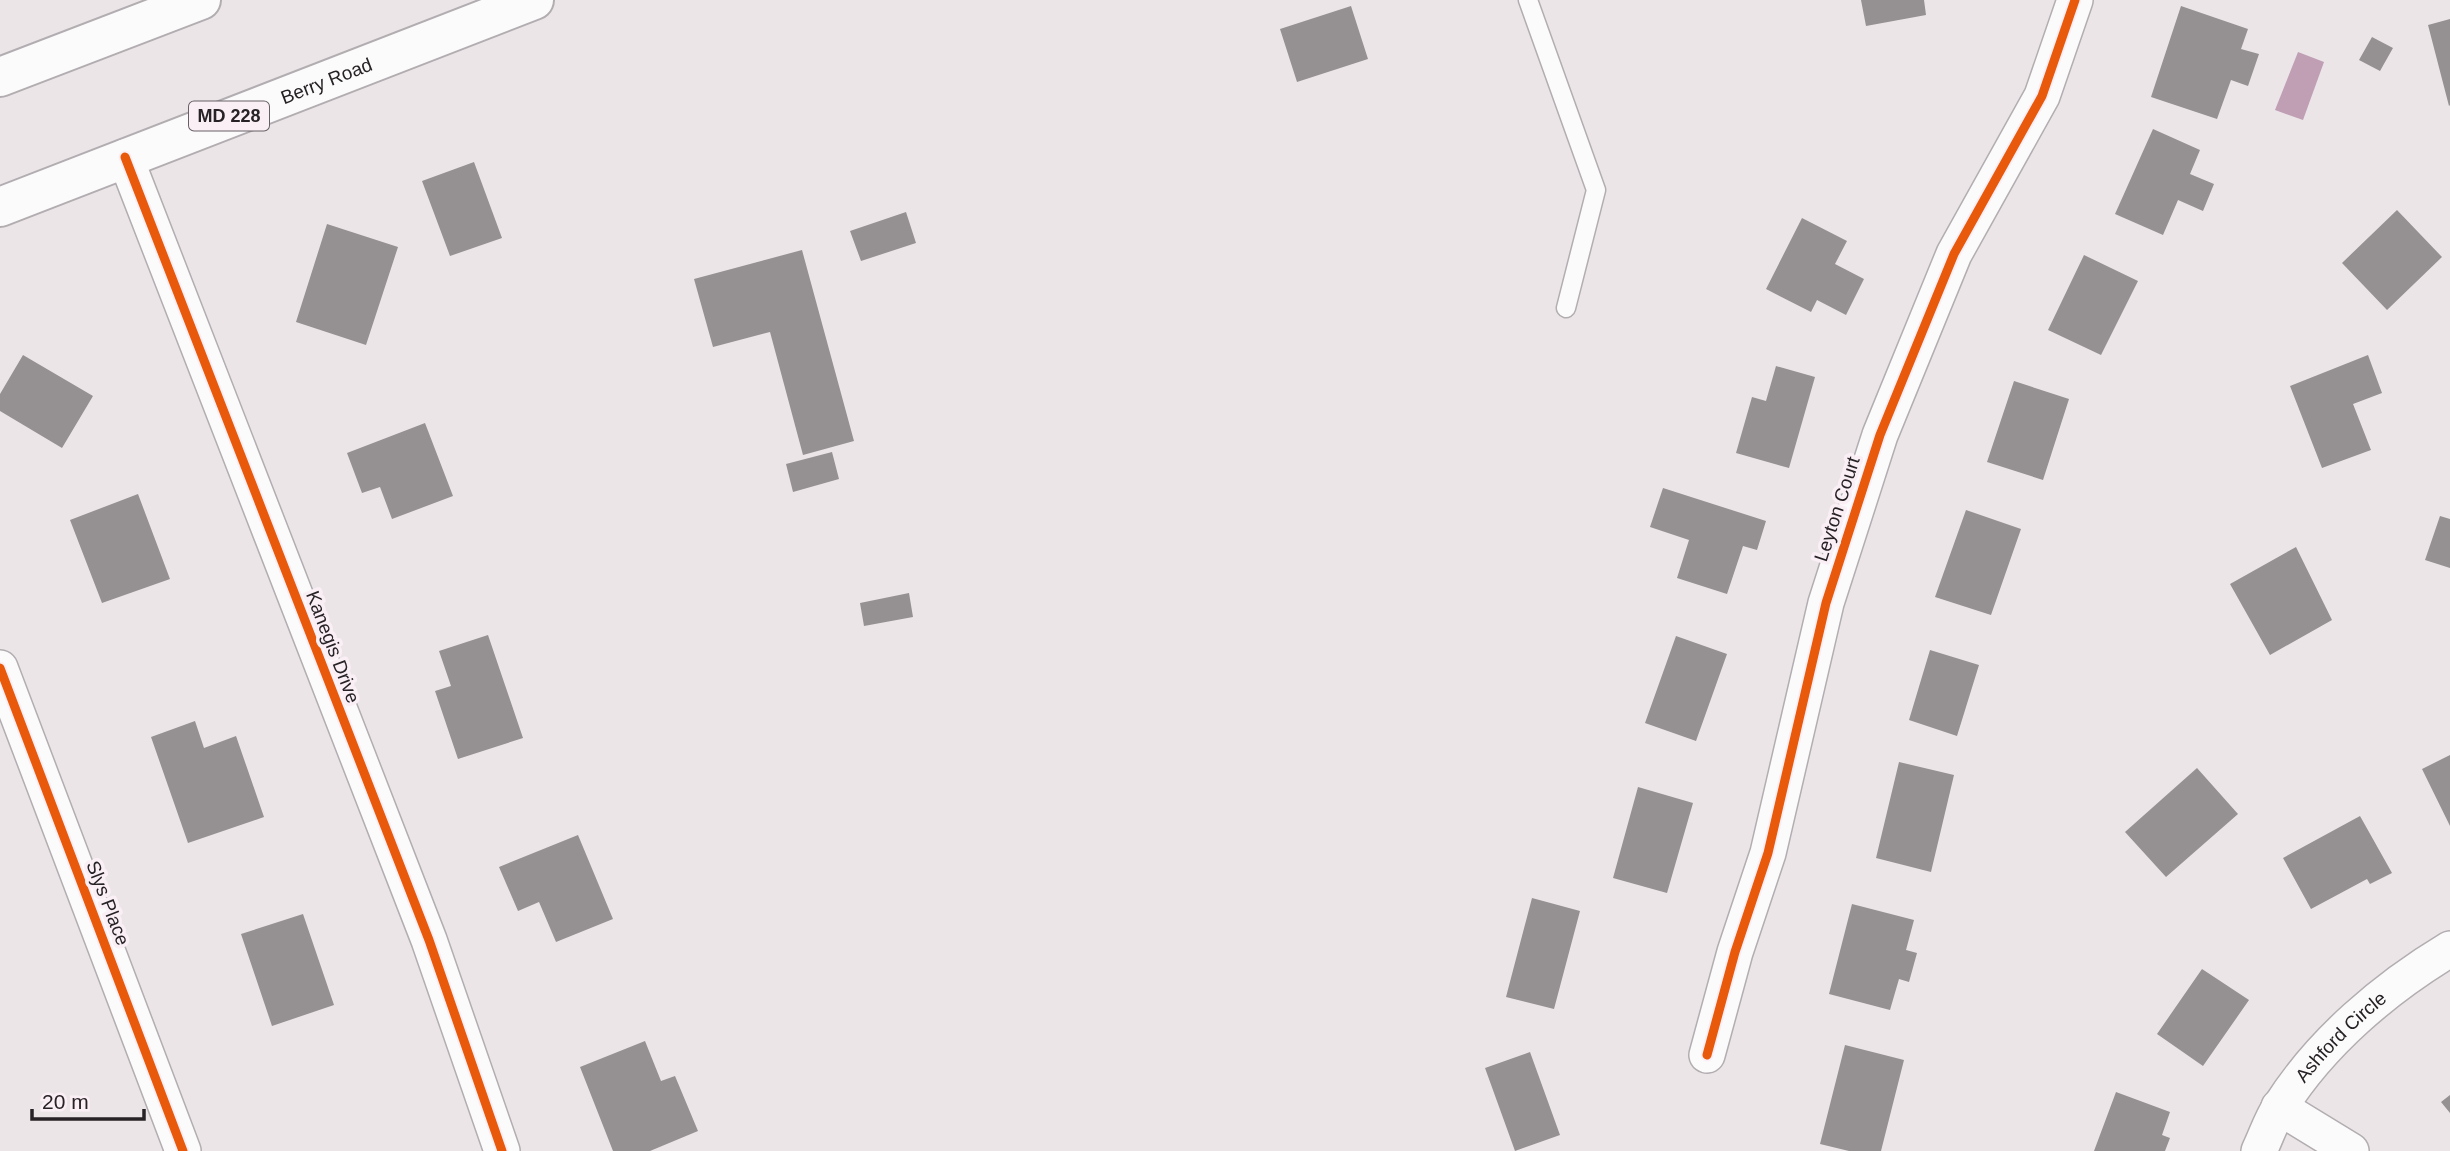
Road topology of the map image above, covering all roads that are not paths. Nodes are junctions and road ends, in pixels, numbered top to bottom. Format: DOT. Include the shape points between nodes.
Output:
graph roads {
  1 [pos="201,0"];
  2 [pos="534,0"];
  3 [pos="1528,0"];
  4 [pos="2075,0"];
  5 [pos="0,77"];
  6 [pos="125,157"];
  7 [pos="0,207"];
  8 [pos="1566,308"];
  9 [pos="0,668"];
  10 [pos="2450,949"];
  11 [pos="1707,1055"];
  12 [pos="2279,1107"];
  13 [pos="184,1151"];
  14 [pos="502,1151"];
  15 [pos="2259,1151"];
  16 [pos="2351,1151"];
  1 -- 5 [label="highway"];
  2 -- 6 [label="highway, Berry Road / MD 228"];
  3 -- 8 [label="lane" via="1597,190"];
  4 -- 11 [label="street, Leyton Court" via="2042,96 1954,254 1880,435 1826,603 1768,853"];
  6 -- 7 [label="highway, Berry Road / MD 228"];
  6 -- 14 [label="street, Kanegis Drive" via="429,940"];
  9 -- 13 [label="street, Slys Place"];
  10 -- 12 [label="street, Ashford Circle" via="2372,1004 2333,1041"];
  12 -- 15 [label="street, Ashford Circle"];
  12 -- 16 [label="street"];
}
